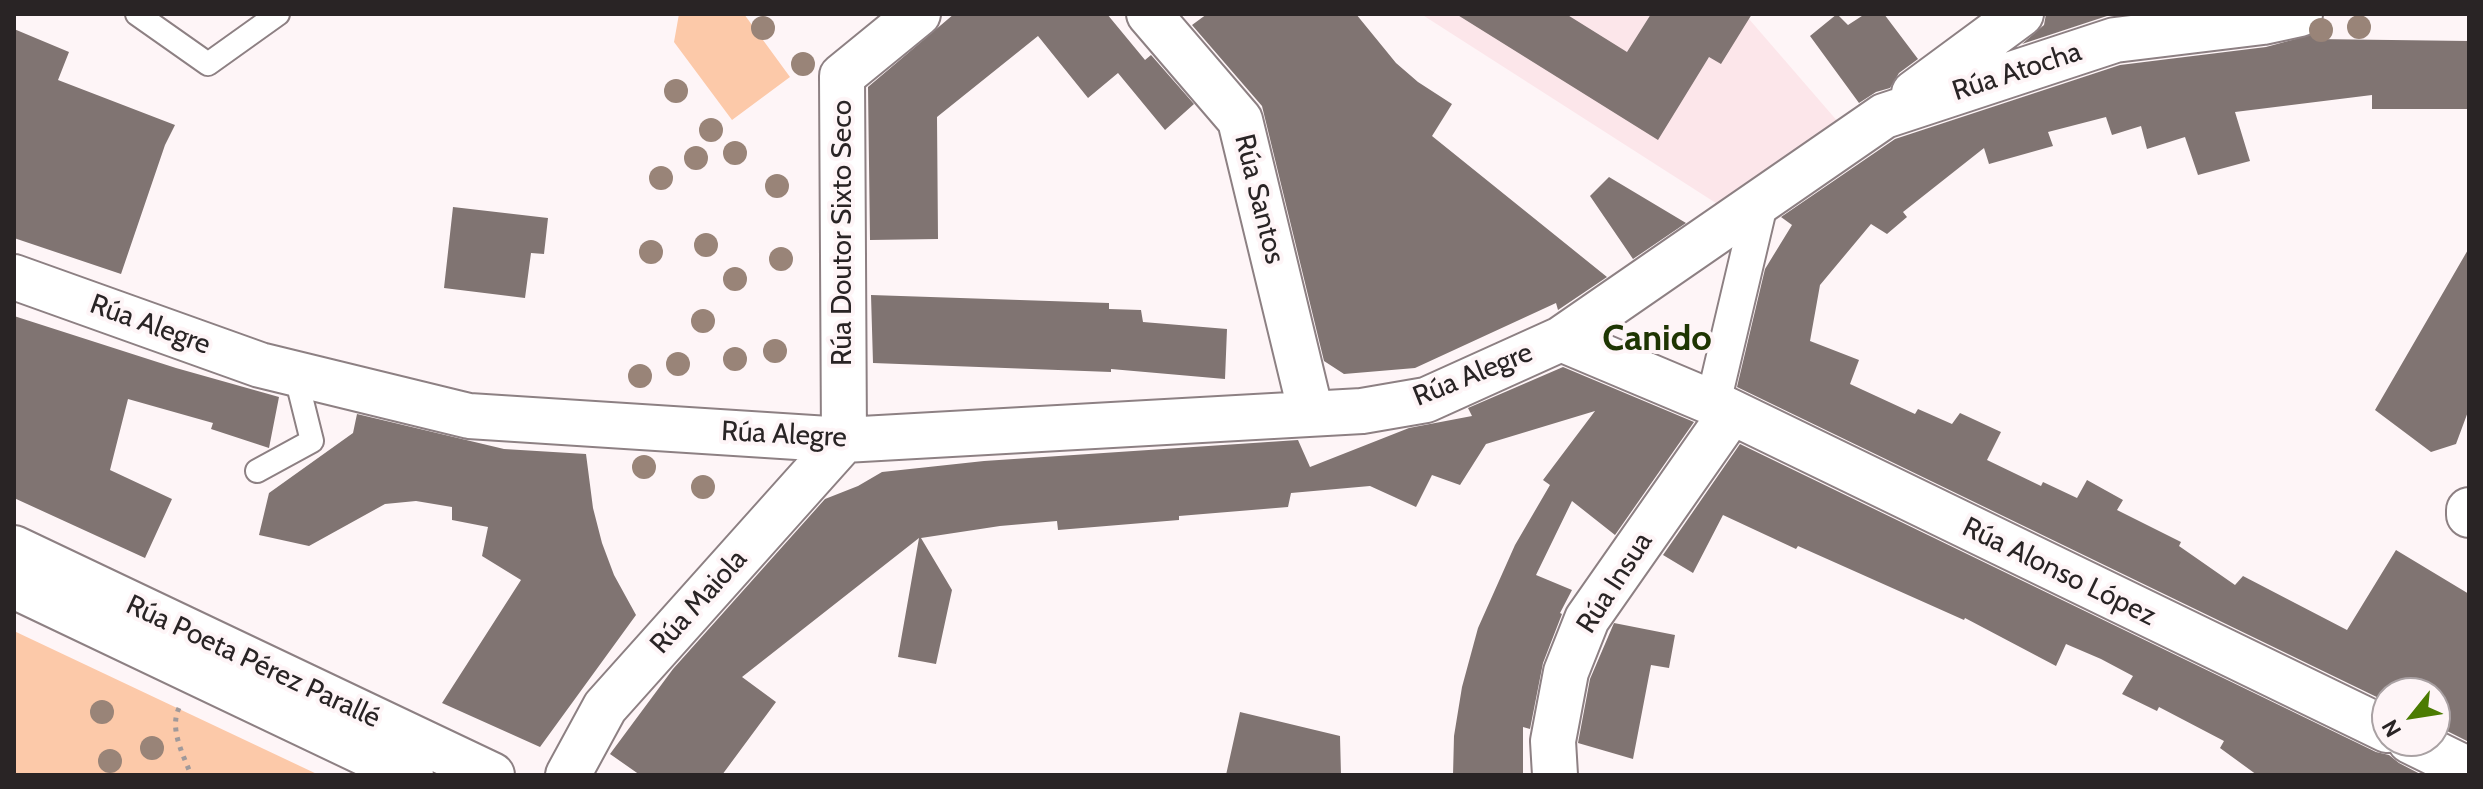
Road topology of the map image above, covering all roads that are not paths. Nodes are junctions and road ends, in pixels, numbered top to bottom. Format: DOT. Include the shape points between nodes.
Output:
graph roads {
  1 [pos="137,14"];
  2 [pos="278,14"];
  3 [pos="918,14"];
  4 [pos="1149,14"];
  5 [pos="2021,14"];
  6 [pos="2300,14"];
  7 [pos="1884,116"];
  8 [pos="1761,200"];
  9 [pos="14,277"];
  10 [pos="1561,339"];
  11 [pos="295,373"];
  12 [pos="1722,408"];
  13 [pos="1311,413"];
  14 [pos="844,440"];
  15 [pos="257,471"];
  16 [pos="14,548"];
  17 [pos="14,586"];
  18 [pos="2371,722"];
  19 [pos="2443,757"];
  20 [pos="2469,770"];
  21 [pos="411,775"];
  22 [pos="492,775"];
  23 [pos="568,775"];
  24 [pos="1555,775"];
  1 -- 2 [label="lane" via="208,64"];
  3 -- 14 [label="street, Rúa Doutor Sixto Seco" via="842,76"];
  4 -- 13 [label="street, Rúa Santos" via="1240,120"];
  5 -- 7 [label="street"];
  6 -- 7 [label="street, Rúa Atocha" via="2115,40"];
  7 -- 8 [label="street, Rúa Atocha"];
  8 -- 10 [label="street, Rúa Alegre"];
  8 -- 12 [label="street"];
  9 -- 11 [label="street, Rúa Alegre"];
  10 -- 12 [label="street, Rúa Alonso López"];
  10 -- 13 [label="street, Rúa Alegre" via="1426,400"];
  11 -- 14 [label="street, Rúa Alegre" via="469,416"];
  11 -- 15 [label="lane" via="312,441"];
  12 -- 18 [label="street, Rúa Alonso López"];
  12 -- 24 [label="street, Rúa Insua" via="1587,619 1566,672 1553,741"];
  13 -- 14 [label="street, Rúa Alegre"];
  14 -- 23 [label="street, Rúa Maiola" via="605,707"];
  16 -- 22 [label="street, Rúa Poeta Pérez Parallé"];
  17 -- 21 [label="street, Rúa Poeta Pérez Parallé"];
  19 -- 20 [label="street"];
}
